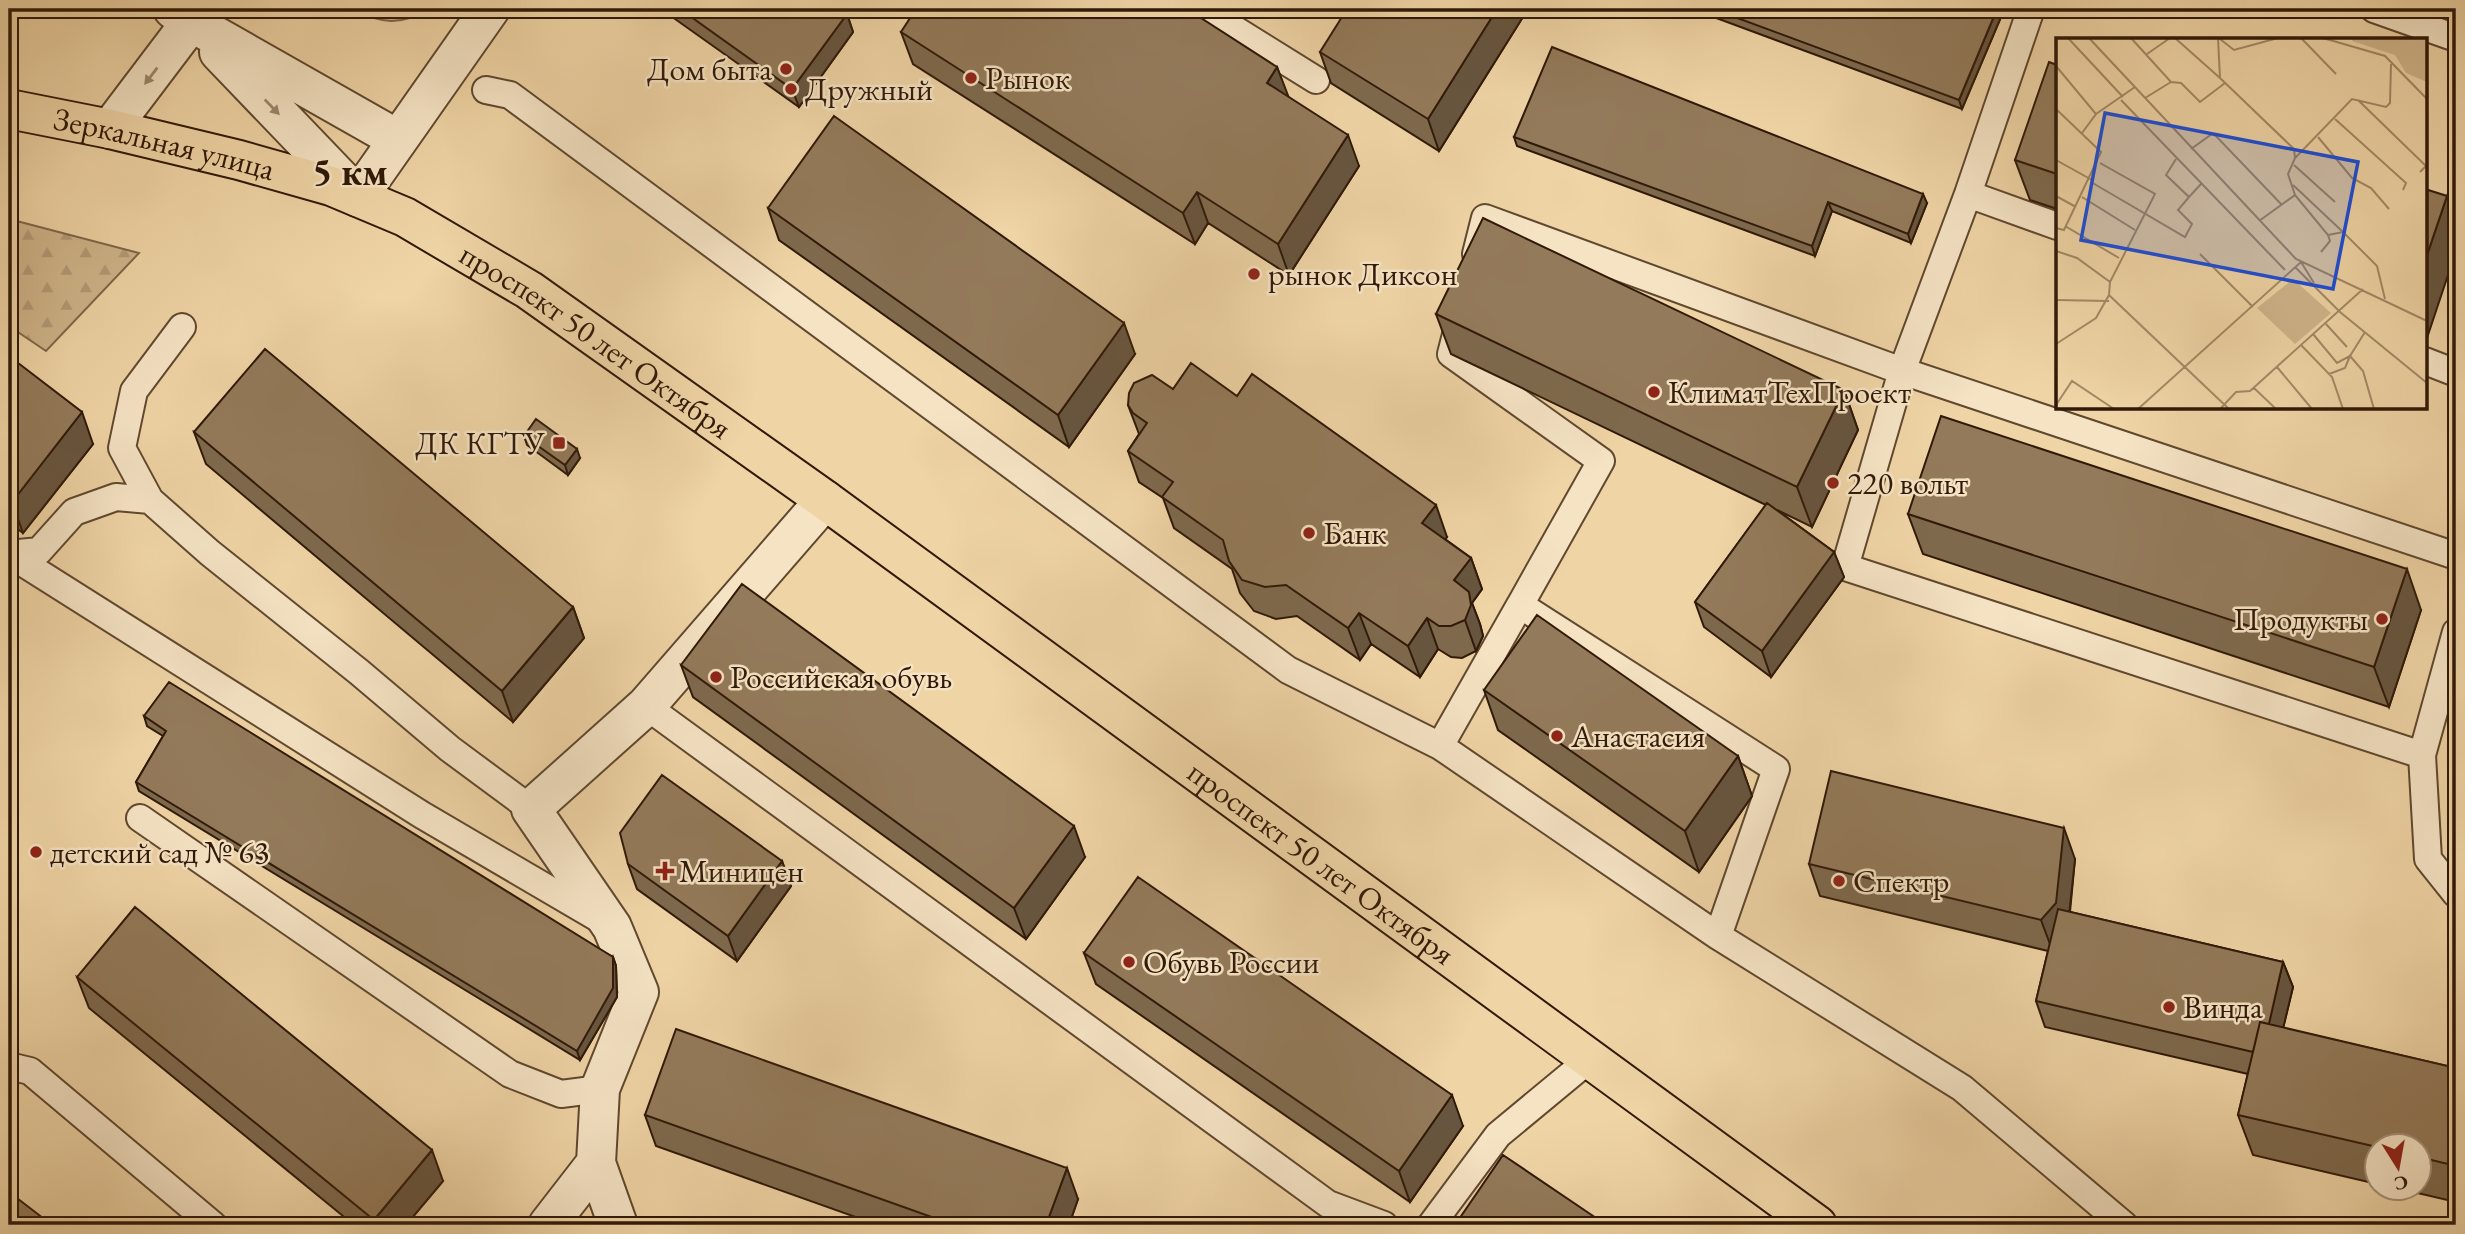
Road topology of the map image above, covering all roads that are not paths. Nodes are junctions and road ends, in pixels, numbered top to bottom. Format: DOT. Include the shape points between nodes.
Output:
graph roads {
  1 [pos="490,9"];
  2 [pos="1202,9"];
  3 [pos="2031,9"];
  4 [pos="2374,9"];
  5 [pos="182,15"];
  6 [pos="2456,38"];
  7 [pos="1316,80"];
  8 [pos="486,90"];
  9 [pos="9,109"];
  10 [pos="110,129"];
  11 [pos="397,139"];
  12 [pos="1968,194"];
  13 [pos="358,197"];
  14 [pos="2056,226"];
  15 [pos="1471,272"];
  16 [pos="1464,300"];
  17 [pos="182,327"];
  18 [pos="2426,361"];
  19 [pos="1902,371"];
  20 [pos="2456,373"];
  21 [pos="150,500"];
  22 [pos="825,500"];
  23 [pos="9,554"];
  24 [pos="2456,556"];
  25 [pos="1520,605"];
  26 [pos="2456,632"];
  27 [pos="646,706"];
  28 [pos="1440,747"];
  29 [pos="2422,755"];
  30 [pos="531,809"];
  31 [pos="140,818"];
  32 [pos="2456,894"];
  33 [pos="612,927"];
  34 [pos="1718,936"];
  35 [pos="1591,1058"];
  36 [pos="9,1066"];
  37 [pos="600,1089"];
  38 [pos="596,1163"];
  39 [pos="214,1225"];
  40 [pos="548,1225"];
  41 [pos="618,1225"];
  42 [pos="1384,1225"];
  43 [pos="1431,1225"];
  44 [pos="1817,1225"];
  45 [pos="2124,1225"];
  1 -- 11 [label="street"];
  2 -- 7 [label="lane"];
  3 -- 12 [label="lane"];
  4 -- 6 [label="lane"];
  5 -- 10 [label="street, one-way"];
  5 -- 11 [label="street"];
  5 -- 13 [label="street, one-way"];
  8 -- 28 [label="lane" via="510,95 1288,670"];
  9 -- 10 [label="main road, Зеркальная улица"];
  10 -- 13 [label="main road, Зеркальная улица" via="239,160"];
  11 -- 13 [label="street"];
  12 -- 14 [label="lane"];
  12 -- 19 [label="lane"];
  13 -- 22 [label="main road, проспект 50 лет Октября" via="405,217 529,290"];
  15 -- 19 [label="lane" via="1485,218"];
  16 -- 25 [label="lane" via="1451,354 1601,461"];
  17 -- 21 [label="lane" via="134,391 122,448"];
  18 -- 20 [label="lane"];
  19 -- 24 [label="lane"];
  19 -- 29 [label="lane" via="1845,567"];
  21 -- 23 [label="lane" via="116,496 75,512 39,551"];
  21 -- 30 [label="lane" via="450,749"];
  22 -- 27 [label="street"];
  22 -- 35 [label="main road, проспект 50 лет Октября"];
  23 -- 33 [label="lane" via="422,816"];
  25 -- 28 [label="lane"];
  25 -- 34 [label="lane" via="1776,769"];
  26 -- 29 [label="lane"];
  27 -- 30 [label="street"];
  27 -- 42 [label="lane" via="1328,1204"];
  28 -- 34 [label="lane"];
  29 -- 32 [label="lane" via="2428,859"];
  30 -- 33 [label="street"];
  31 -- 37 [label="lane" via="510,1074 561,1094"];
  33 -- 37 [label="street" via="639,992"];
  34 -- 45 [label="lane" via="1962,1088"];
  35 -- 43 [label="lane" via="1498,1135"];
  35 -- 44 [label="main road, проспект 50 лет Октября"];
  36 -- 39 [label="lane" via="30,1071"];
  37 -- 38 [label="street"];
  38 -- 40 [label="street"];
  38 -- 41 [label="street"];
}
